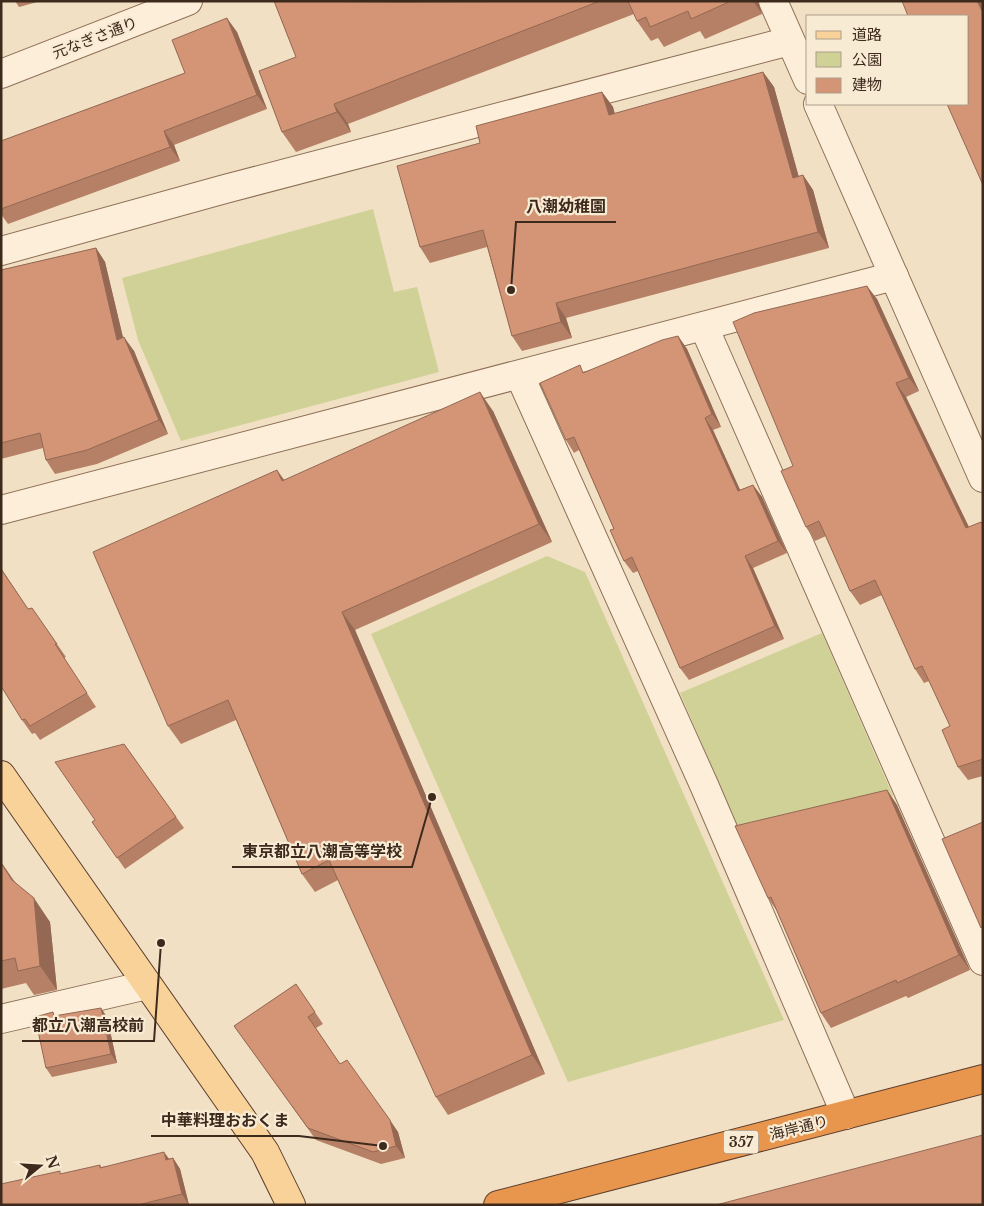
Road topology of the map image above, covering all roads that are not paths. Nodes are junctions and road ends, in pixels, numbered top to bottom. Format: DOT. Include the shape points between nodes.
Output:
graph roads {
  1 [pos="188,1"];
  2 [pos="773,1"];
  3 [pos="790,41"];
  4 [pos="1,74"];
  5 [pos="806,76"];
  6 [pos="818,105"];
  7 [pos="1,251"];
  8 [pos="894,276"];
  9 [pos="704,327"];
  10 [pos="520,376"];
  11 [pos="983,478"];
  12 [pos="1,510"];
  13 [pos="1,775"];
  14 [pos="983,961"];
  15 [pos="147,985"];
  16 [pos="1,1018"];
  17 [pos="983,1079"];
  18 [pos="846,1115"];
  19 [pos="291,1205"];
  20 [pos="498,1205"];
  1 -- 4 [label="street, 元なぎさ通り"];
  2 -- 3 [label="street"];
  3 -- 5 [label="street"];
  3 -- 7 [label="street" via="234,186"];
  6 -- 8 [label="street"];
  8 -- 9 [label="street"];
  8 -- 11 [label="street"];
  9 -- 10 [label="street"];
  9 -- 14 [label="street"];
  10 -- 12 [label="street"];
  10 -- 18 [label="street" via="704,785"];
  13 -- 15 [label="main road"];
  15 -- 16 [label="street"];
  15 -- 19 [label="main road" via="265,1152"];
  17 -- 18 [label="highway, 海岸通り / 357"];
  18 -- 20 [label="highway, 海岸通り / 357"];
}
